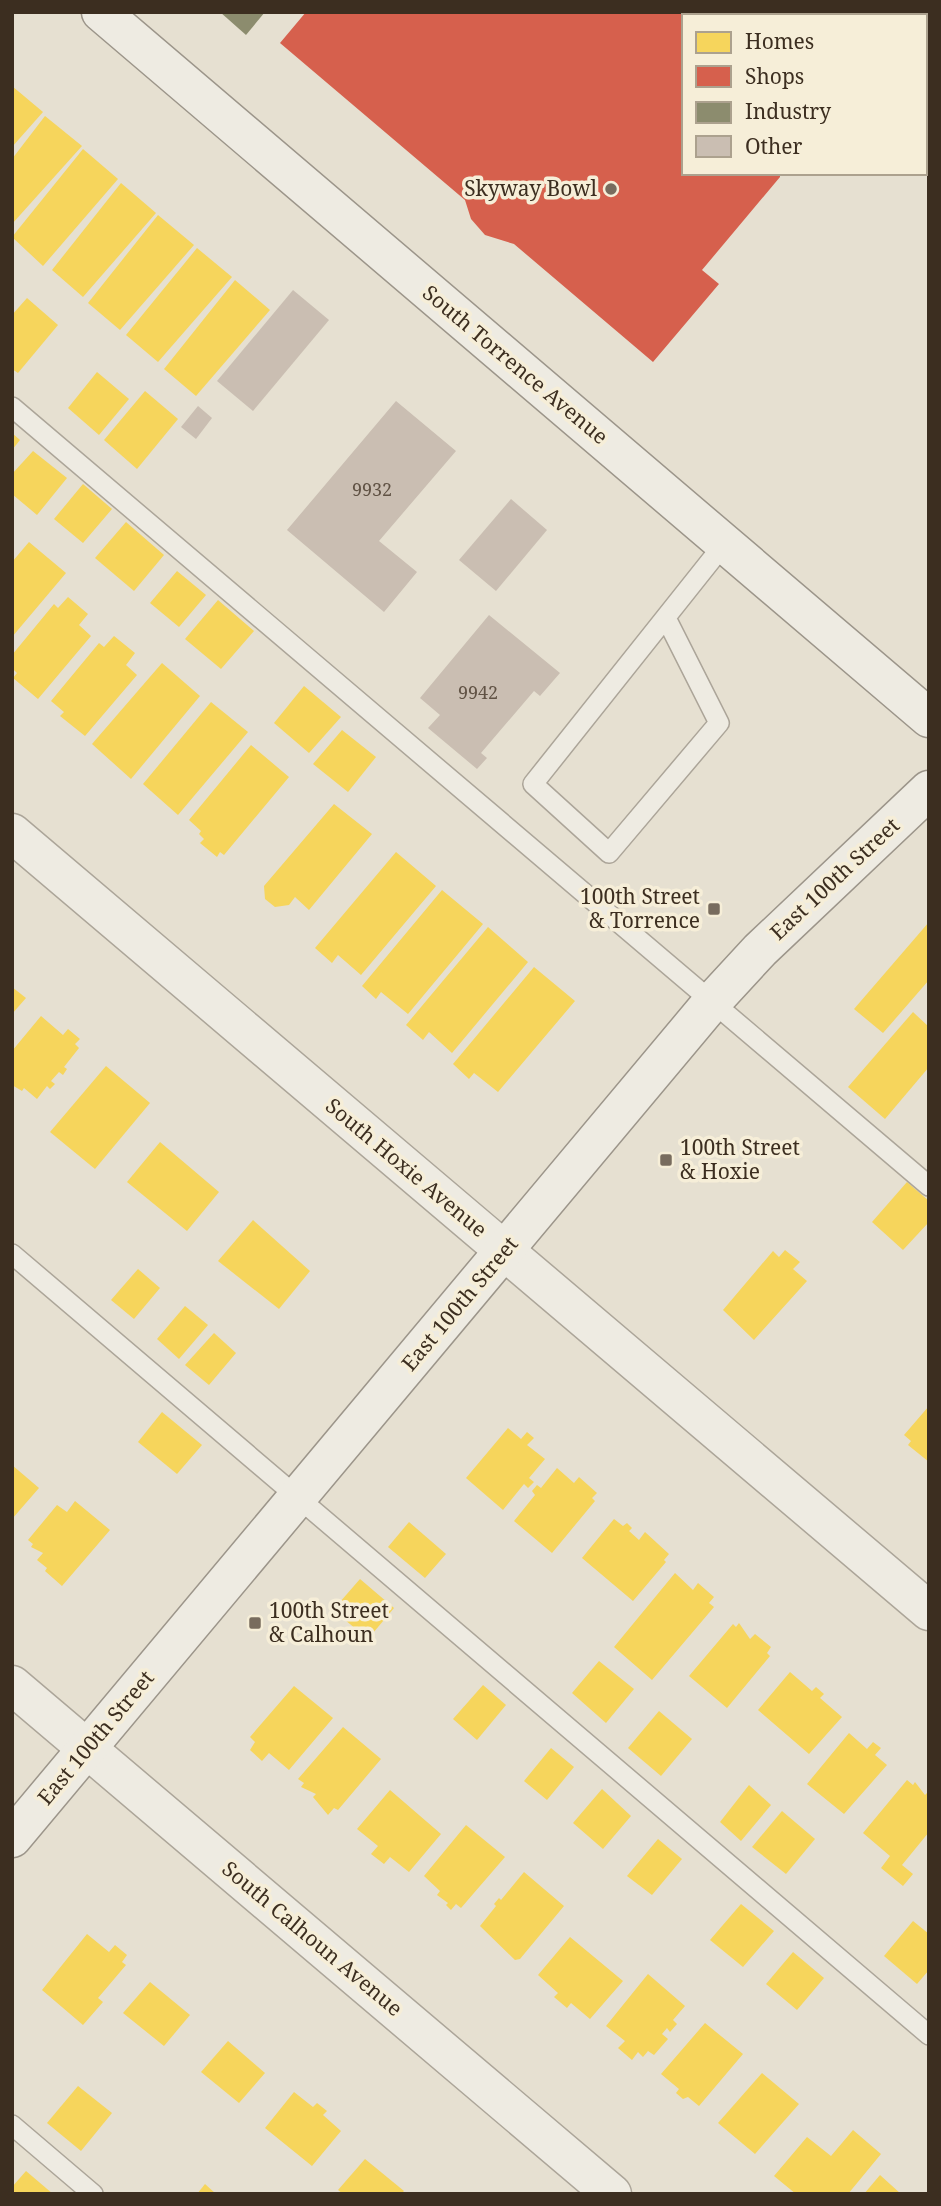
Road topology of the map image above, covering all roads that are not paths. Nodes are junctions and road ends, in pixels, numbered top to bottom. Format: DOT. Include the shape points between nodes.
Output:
graph roads {
  1 [pos="102,12"];
  2 [pos="12,407"];
  3 [pos="724,544"];
  4 [pos="666,618"];
  5 [pos="929,718"];
  6 [pos="929,790"];
  7 [pos="12,832"];
  8 [pos="712,1002"];
  9 [pos="929,1186"];
  10 [pos="504,1251"];
  11 [pos="12,1254"];
  12 [pos="298,1497"];
  13 [pos="929,1611"];
  14 [pos="12,1685"];
  15 [pos="87,1748"];
  16 [pos="12,1838"];
  17 [pos="929,2035"];
  18 [pos="12,2125"];
  19 [pos="93,2194"];
  20 [pos="612,2194"];
  1 -- 3 [label="main road, South Torrence Avenue"];
  2 -- 8 [label="lane"];
  3 -- 4 [label="lane"];
  3 -- 5 [label="main road, South Torrence Avenue"];
  4 -- 4 [label="lane" via="719,723 609,853 533,784"];
  6 -- 8 [label="main road, East 100th Street" via="760,950"];
  7 -- 10 [label="main road, South Hoxie Avenue"];
  8 -- 9 [label="lane"];
  8 -- 10 [label="main road, East 100th Street"];
  10 -- 12 [label="main road, East 100th Street"];
  10 -- 13 [label="main road, South Hoxie Avenue"];
  11 -- 12 [label="lane"];
  12 -- 15 [label="main road, East 100th Street"];
  12 -- 17 [label="lane"];
  14 -- 15 [label="main road, South Calhoun Avenue"];
  15 -- 16 [label="main road, East 100th Street"];
  15 -- 20 [label="main road, South Calhoun Avenue"];
  18 -- 19 [label="lane"];
}
